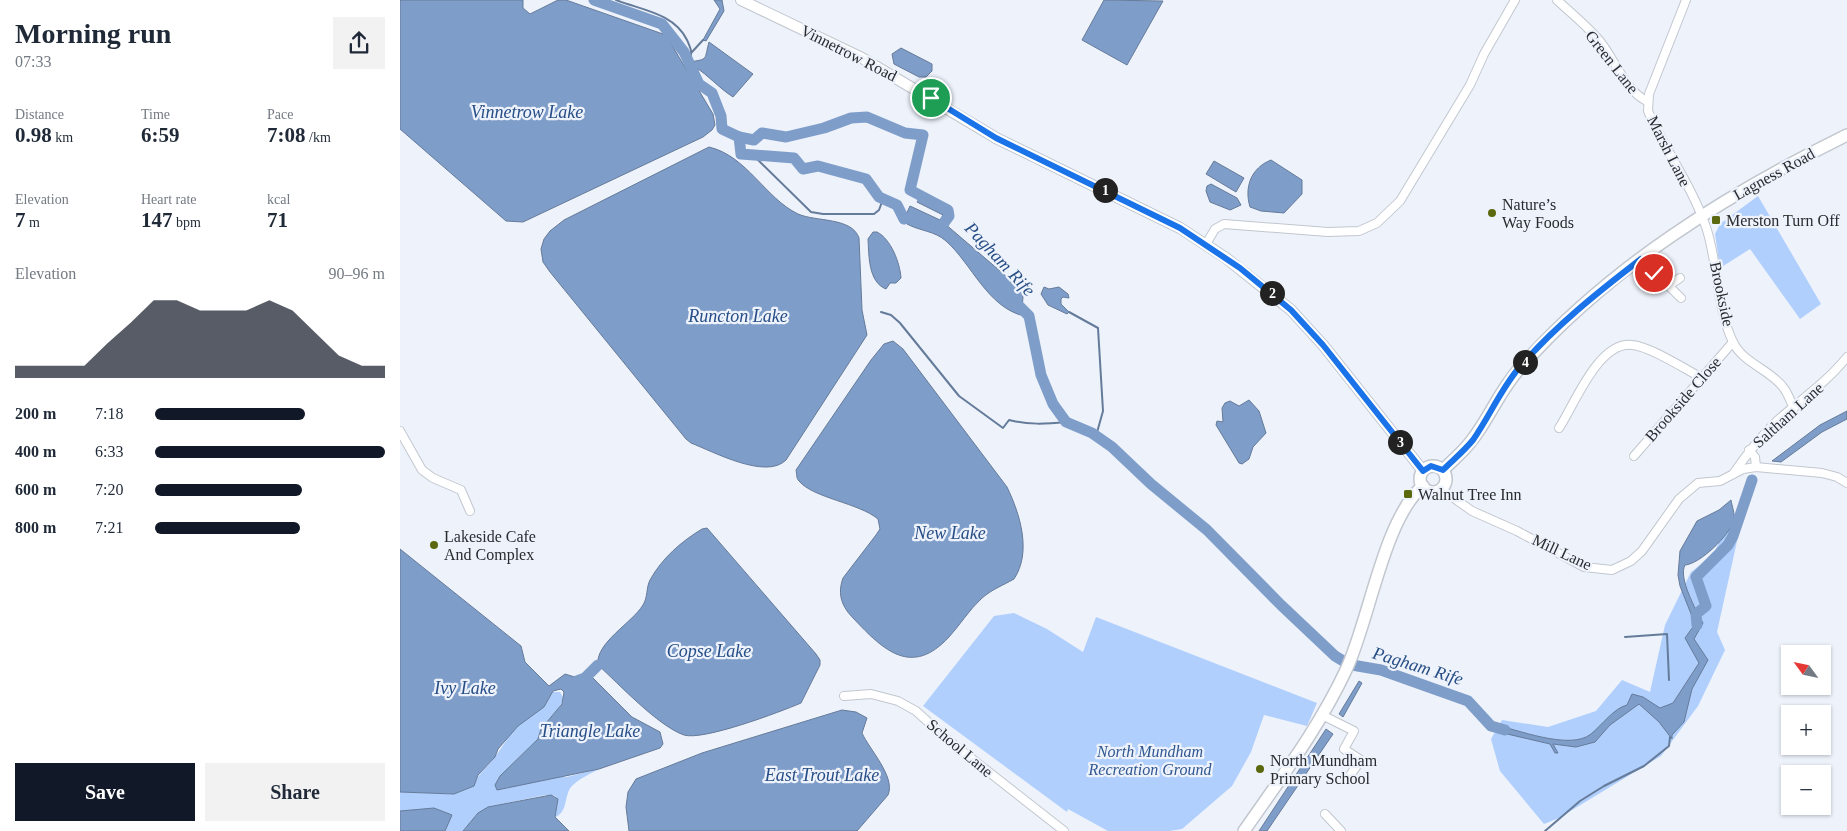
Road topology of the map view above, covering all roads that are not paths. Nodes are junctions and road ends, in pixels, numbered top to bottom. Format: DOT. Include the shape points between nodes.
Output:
graph roads {
  1 [pos="740,0"];
  2 [pos="1515,0"];
  3 [pos="1557,0"];
  4 [pos="1686,0"];
  5 [pos="1647,101"];
  6 [pos="1847,135"];
  7 [pos="1702,216"];
  8 [pos="1206,244"];
  9 [pos="1641,259"];
  10 [pos="1680,278"];
  11 [pos="1670,285"];
  12 [pos="1681,298"];
  13 [pos="1733,342"];
  14 [pos="1847,357"];
  15 [pos="1702,378"];
  16 [pos="1794,408"];
  17 [pos="1559,428"];
  18 [pos="400,431"];
  19 [pos="1749,450"];
  20 [pos="1634,456"];
  21 [pos="1756,468"];
  22 [pos="1443,470"];
  23 [pos="1423,471"];
  24 [pos="1732,475"];
  25 [pos="1847,483"];
  26 [pos="1423,486"];
  27 [pos="1441,489"];
  28 [pos="470,511"];
  29 [pos="844,696"];
  30 [pos="1322,715"];
  31 [pos="1346,781"];
  32 [pos="1325,814"];
  33 [pos="1064,831"];
  34 [pos="1244,831"];
  35 [pos="1341,831"];
  1 -- 8 [label="street, Vinnetrow Road" via="862,58 996,138 1180,228"];
  2 -- 8 [label="street" via="1470,85 1400,201 1378,223 1359,231 1328,232 1224,224 1216,229"];
  3 -- 5 [label="street, Green Lane" via="1599,40 1628,83 1640,98"];
  4 -- 5 [label="street, Marsh Lane"];
  5 -- 7 [label="street, Marsh Lane" via="1656,130"];
  6 -- 7 [label="main road, Lagness Road" via="1748,186"];
  7 -- 9 [label="main road, Lagness Road"];
  7 -- 13 [label="street, Brookside"];
  8 -- 23 [label="street, Vinnetrow Road" via="1291,310 1323,345"];
  9 -- 11 [label="street"];
  9 -- 22 [label="main road, Lagness Road" via="1584,304 1519,368 1472,440"];
  10 -- 11 [label="street"];
  11 -- 12 [label="street"];
  13 -- 15 [label="street, Brookside Close"];
  13 -- 16 [label="street, Brookside" via="1746,359 1784,388"];
  14 -- 16 [label="street, Saltham Lane"];
  15 -- 17 [label="street" via="1644,348 1623,345 1608,354 1594,370 1568,421"];
  15 -- 20 [label="street, Brookside Close"];
  16 -- 19 [label="street, Saltham Lane"];
  18 -- 28 [label="street" via="422,470 461,490"];
  19 -- 21 [label="street, Saltham Lane" via="1755,457"];
  19 -- 24 [label="street, Saltham Lane"];
  21 -- 24 [label="street, Mill Lane"];
  21 -- 25 [label="street" via="1822,474"];
  22 -- 23 [label="main road" via="1431,466"];
  22 -- 27 [label="main road" via="1446,482"];
  23 -- 26 [label="main road" via="1420,478"];
  24 -- 27 [label="street, Mill Lane" via="1690,487 1642,551 1631,561 1612,570 1584,566 1472,511"];
  26 -- 27 [label="main road" via="1433,492"];
  26 -- 30 [label="main road" via="1411,498 1397,524 1356,648"];
  29 -- 33 [label="street, School Lane" via="871,694 898,701 916,711"];
  30 -- 31 [label="street" via="1354,732 1344,749 1361,760"];
  30 -- 34 [label="main road"];
  32 -- 35 [label="street"];
}
